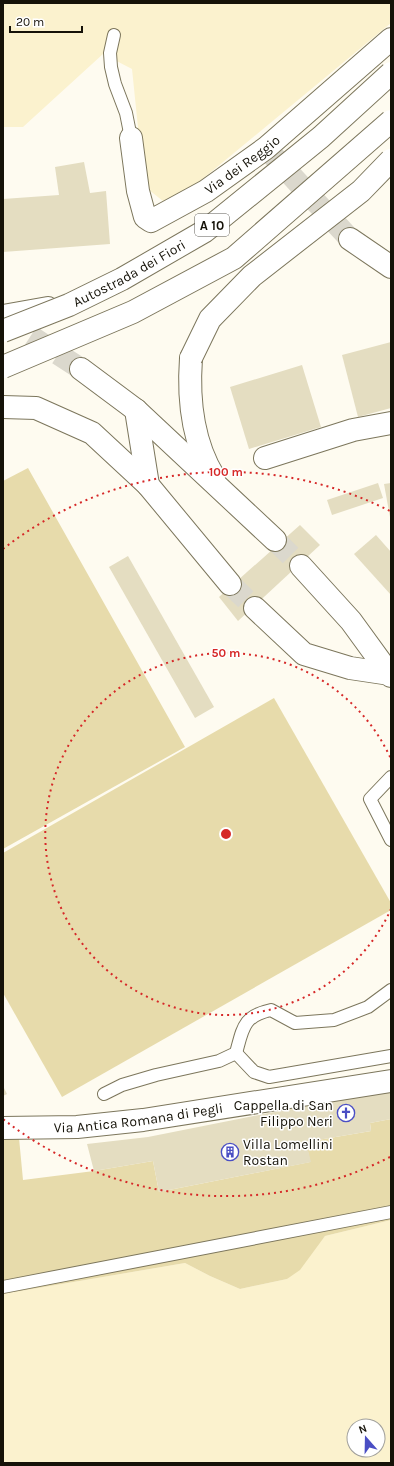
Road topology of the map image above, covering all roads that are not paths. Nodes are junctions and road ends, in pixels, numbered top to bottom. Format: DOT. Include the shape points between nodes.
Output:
graph roads {
  1 [pos="114,35"];
  2 [pos="391,39"];
  3 [pos="391,73"];
  4 [pos="391,121"];
  5 [pos="130,138"];
  6 [pos="391,160"];
  7 [pos="350,239"];
  8 [pos="391,267"];
  9 [pos="69,305"];
  10 [pos="3,316"];
  11 [pos="3,331"];
  12 [pos="3,367"];
  13 [pos="81,369"];
  14 [pos="3,407"];
  15 [pos="136,410"];
  16 [pos="391,423"];
  17 [pos="265,458"];
  18 [pos="148,485"];
  19 [pos="221,490"];
  20 [pos="275,540"];
  21 [pos="301,566"];
  22 [pos="230,584"];
  23 [pos="255,608"];
  24 [pos="391,675"];
  25 [pos="391,777"];
  26 [pos="391,840"];
  27 [pos="391,990"];
  28 [pos="236,1052"];
  29 [pos="391,1056"];
  30 [pos="391,1081"];
  31 [pos="104,1094"];
  32 [pos="3,1128"];
  33 [pos="391,1212"];
  34 [pos="3,1287"];
  1 -- 5 [label="lane" via="110,53 111,67 126,113"];
  2 -- 5 [label="main road, Via dei Reggio" via="266,148 206,191 151,221 145,217 138,191"];
  3 -- 9 [label="main road, Autostrada dei Fiori / A 10, bridge" via="321,137 205,231 122,279"];
  4 -- 12 [label="main road, A 10, bridge" via="234,258 133,312"];
  6 -- 19 [label="main road, bridge" via="360,191 252,276 210,319 191,358 190,391 192,416 203,455"];
  7 -- 8 [label="main road"];
  9 -- 10 [label="main road, bridge"];
  9 -- 11 [label="main road, Autostrada dei Fiori / A 10, bridge"];
  13 -- 15 [label="main road"];
  14 -- 18 [label="main road" via="36,408 92,433"];
  15 -- 18 [label="main road"];
  15 -- 19 [label="main road"];
  16 -- 17 [label="main road" via="353,430"];
  18 -- 22 [label="main road"];
  19 -- 20 [label="main road"];
  21 -- 24 [label="main road" via="351,622"];
  23 -- 24 [label="main road" via="304,654 350,668"];
  25 -- 26 [label="lane" via="370,799"];
  27 -- 28 [label="lane" via="368,1007 334,1020 295,1023 271,1010 259,1012 248,1019"];
  28 -- 29 [label="lane" via="254,1072 269,1077"];
  28 -- 31 [label="lane" via="219,1061 156,1075 122,1085"];
  30 -- 32 [label="main road, Via Antica Romana di Pegli" via="143,1120 77,1127"];
  33 -- 34 [label="lane"];
}
